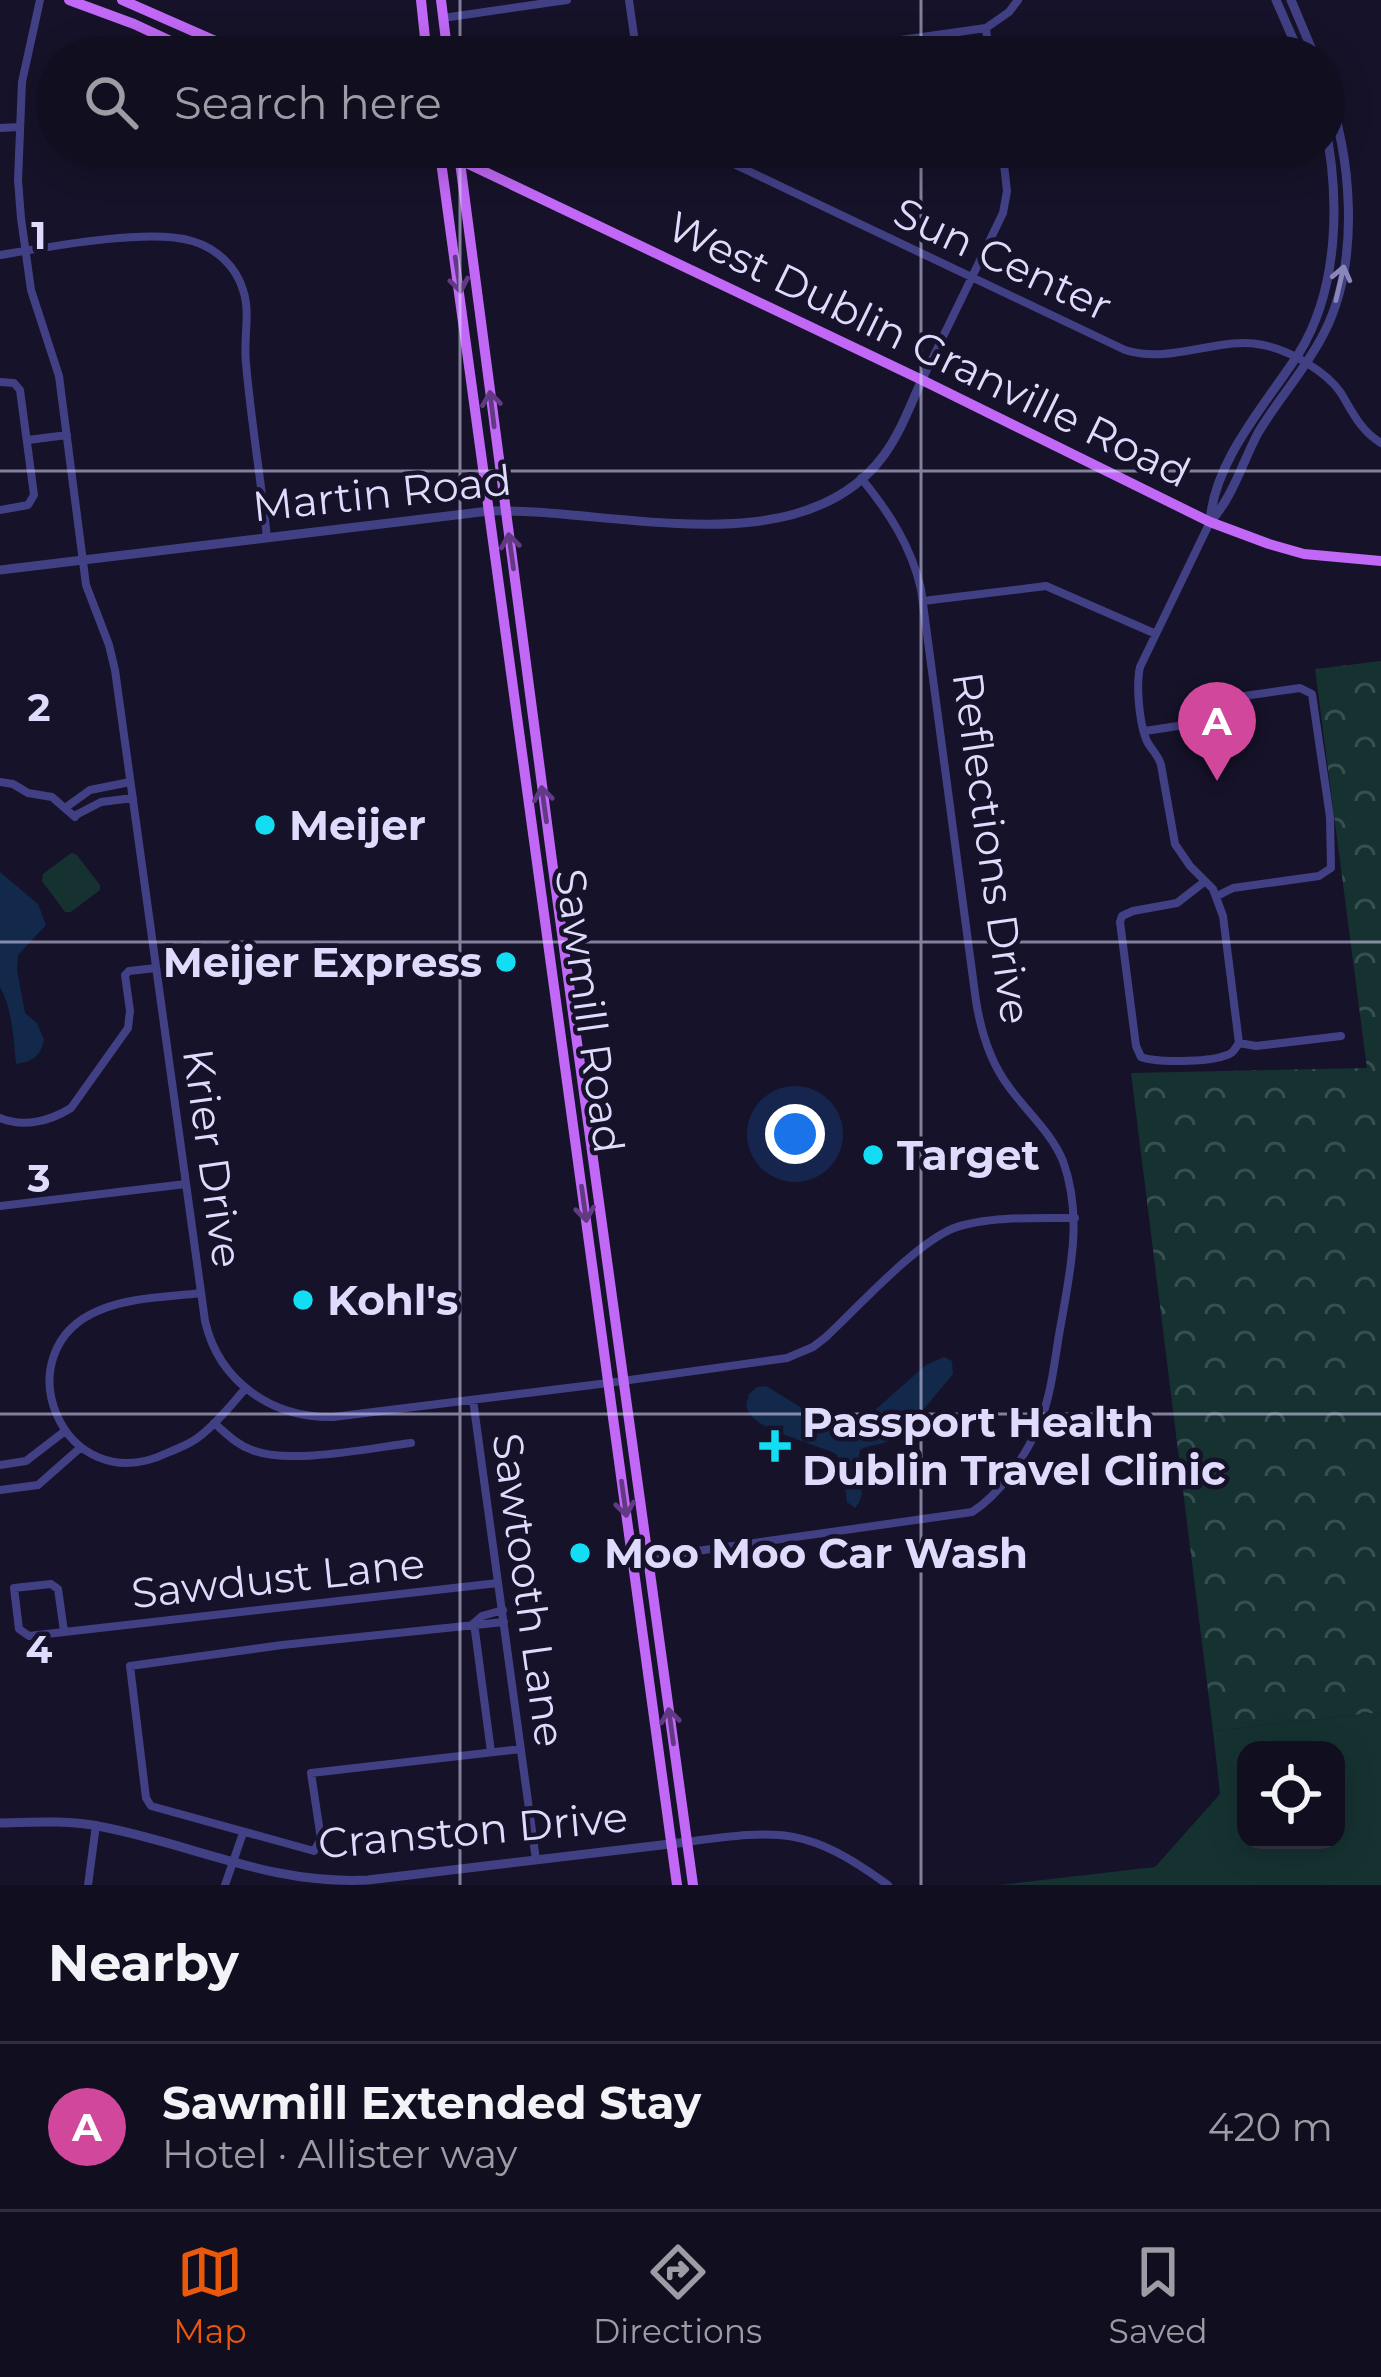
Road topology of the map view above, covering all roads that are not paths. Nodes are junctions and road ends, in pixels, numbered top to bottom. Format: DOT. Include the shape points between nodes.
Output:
graph roads {
  1 [pos="40,0"];
  2 [pos="69,0"];
  3 [pos="122,0"];
  4 [pos="421,0"];
  5 [pos="441,0"];
  6 [pos="567,0"];
  7 [pos="629,0"];
  8 [pos="1018,0"];
  9 [pos="1276,0"];
  10 [pos="1291,0"];
  11 [pos="443,18"];
  12 [pos="986,28"];
  13 [pos="160,36"];
  14 [pos="204,36"];
  15 [pos="425,36"];
  16 [pos="445,36"];
  17 [pos="634,36"];
  18 [pos="929,36"];
  19 [pos="987,36"];
  20 [pos="1292,36"];
  21 [pos="1306,36"];
  22 [pos="20,127"];
  23 [pos="0,128"];
  24 [pos="443,168"];
  25 [pos="461,168"];
  26 [pos="490,168"];
  27 [pos="742,168"];
  28 [pos="1004,168"];
  29 [pos="1330,168"];
  30 [pos="1345,168"];
  31 [pos="25,251"];
  32 [pos="0,255"];
  33 [pos="973,278"];
  34 [pos="1295,358"];
  35 [pos="1306,365"];
  36 [pos="922,380"];
  37 [pos="0,382"];
  38 [pos="67,435"];
  39 [pos="28,440"];
  40 [pos="1381,443"];
  41 [pos="861,478"];
  42 [pos="0,510"];
  43 [pos="505,510"];
  44 [pos="489,511"];
  45 [pos="1210,522"];
  46 [pos="267,538"];
  47 [pos="83,560"];
  48 [pos="1381,561"];
  49 [pos="0,570"];
  50 [pos="923,601"];
  51 [pos="1156,634"];
  52 [pos="1145,731"];
  53 [pos="0,782"];
  54 [pos="130,782"];
  55 [pos="133,798"];
  56 [pos="64,808"];
  57 [pos="1204,882"];
  58 [pos="1217,896"];
  59 [pos="156,968"];
  60 [pos="1341,1036"];
  61 [pos="1239,1043"];
  62 [pos="0,1118"];
  63 [pos="186,1184"];
  64 [pos="0,1206"];
  65 [pos="1075,1218"];
  66 [pos="201,1293"];
  67 [pos="624,1381"];
  68 [pos="608,1383"];
  69 [pos="245,1388"];
  70 [pos="473,1400"];
  71 [pos="214,1423"];
  72 [pos="65,1431"];
  73 [pos="411,1443"];
  74 [pos="80,1448"];
  75 [pos="0,1465"];
  76 [pos="0,1490"];
  77 [pos="648,1558"];
  78 [pos="498,1583"];
  79 [pos="503,1610"];
  80 [pos="504,1622"];
  81 [pos="474,1623"];
  82 [pos="64,1631"];
  83 [pos="521,1749"];
  84 [pos="491,1752"];
  85 [pos="0,1822"];
  86 [pos="96,1825"];
  87 [pos="243,1833"];
  88 [pos="687,1842"];
  89 [pos="671,1844"];
  90 [pos="536,1860"];
  91 [pos="231,1864"];
  92 [pos="88,1885"];
  93 [pos="225,1885"];
  94 [pos="677,1885"];
  95 [pos="693,1885"];
  96 [pos="888,1885"];
  1 -- 22 [label="street, Krier Drive"];
  2 -- 13 [label="main road"];
  3 -- 14 [label="main road"];
  4 -- 15 [label="main road"];
  5 -- 11 [label="main road"];
  6 -- 11 [label="street"];
  7 -- 17 [label="street"];
  8 -- 12 [label="street"];
  9 -- 20 [label="street"];
  10 -- 21 [label="street"];
  11 -- 16 [label="main road"];
  12 -- 18 [label="street"];
  12 -- 19 [label="street"];
  22 -- 23 [label="street"];
  22 -- 31 [label="street, Krier Drive"];
  24 -- 44 [label="main road, Sawmill Road, one-way"];
  43 -- 25 [label="main road, Sawmill Road, one-way"];
  26 -- 36 [label="main road, West Dublin Granville Road"];
  27 -- 33 [label="street, Sun Center"];
  28 -- 33 [label="street" via="1000,220"];
  29 -- 34 [label="street" via="1330,264"];
  35 -- 30 [label="street, one-way" via="1343,271"];
  31 -- 32 [label="street"];
  31 -- 38 [label="street, Krier Drive"];
  31 -- 46 [label="street" via="170,237 198,242 230,265 245,300"];
  33 -- 34 [label="street, Sun Center" via="1133,353 1254,344"];
  33 -- 36 [label="street"];
  34 -- 35 [label="street"];
  34 -- 45 [label="street" via="1232,456 1211,500"];
  35 -- 40 [label="street" via="1330,381"];
  35 -- 45 [label="street"];
  36 -- 41 [label="street, Martin Road" via="887,451"];
  36 -- 45 [label="main road, West Dublin Granville Road"];
  37 -- 39 [label="street" via="20,390"];
  38 -- 39 [label="street"];
  38 -- 47 [label="street, Krier Drive"];
  39 -- 42 [label="street" via="34,497"];
  41 -- 43 [label="street, Martin Road" via="808,509 753,524"];
  41 -- 50 [label="street, Reflections Drive" via="904,540"];
  43 -- 44 [label="street, Martin Road"];
  67 -- 43 [label="main road, Sawmill Road, one-way"];
  44 -- 46 [label="street, Martin Road"];
  44 -- 68 [label="main road, Sawmill Road, one-way"];
  45 -- 48 [label="main road, West Dublin Granville Road" via="1304,554"];
  45 -- 51 [label="street"];
  46 -- 47 [label="street, Martin Road"];
  47 -- 49 [label="street, Martin Road"];
  47 -- 54 [label="street, Krier Drive" via="113,659"];
  50 -- 51 [label="street" via="1046,586"];
  50 -- 65 [label="street, Reflections Drive" via="978,1017 998,1072 1059,1153"];
  51 -- 52 [label="street" via="1137,679"];
  52 -- 57 [label="street" via="1159,758 1175,844"];
  52 -- 58 [label="street" via="1178,726 1230,698 1300,688 1312,694 1331,868"];
  53 -- 56 [label="street"];
  54 -- 55 [label="street, Krier Drive"];
  54 -- 56 [label="street" via="90,790"];
  55 -- 56 [label="street" via="74,816"];
  55 -- 59 [label="street, Krier Drive"];
  57 -- 58 [label="street"];
  57 -- 61 [label="street" via="1177,903 1122,916 1137,1052 1154,1061 1227,1056"];
  58 -- 61 [label="street"];
  59 -- 62 [label="street" via="125,975 128,1028 71,1108 35,1122"];
  59 -- 63 [label="street, Krier Drive"];
  60 -- 61 [label="street"];
  63 -- 64 [label="street"];
  63 -- 66 [label="street, Krier Drive"];
  65 -- 67 [label="street, Krier Drive" via="948,1231 826,1337 791,1357"];
  65 -- 77 [label="street, Reflections Drive" via="1044,1412 982,1505 964,1514"];
  66 -- 69 [label="street, Krier Drive" via="215,1351"];
  66 -- 72 [label="street" via="99,1310 68,1334 50,1376 53,1411"];
  67 -- 68 [label="street, Krier Drive"];
  67 -- 77 [label="main road, Sawmill Road"];
  68 -- 70 [label="street, Krier Drive"];
  68 -- 89 [label="main road, Sawmill Road, one-way"];
  69 -- 70 [label="street, Krier Drive" via="280,1409 317,1417"];
  69 -- 71 [label="street"];
  70 -- 78 [label="street, Sawtooth Lane"];
  71 -- 73 [label="street" via="267,1455"];
  71 -- 74 [label="street" via="146,1463 106,1461"];
  72 -- 74 [label="street"];
  72 -- 75 [label="street" via="26,1462"];
  74 -- 76 [label="street" via="38,1485"];
  88 -- 77 [label="main road, Sawmill Road, one-way"];
  78 -- 79 [label="street, Sawtooth Lane"];
  78 -- 82 [label="street, Sawdust Lane"];
  79 -- 80 [label="street, Sawtooth Lane"];
  79 -- 81 [label="street"];
  80 -- 81 [label="street"];
  80 -- 83 [label="street, Sawtooth Lane"];
  81 -- 84 [label="street"];
  81 -- 87 [label="street" via="130,1666 148,1802"];
  82 -- 82 [label="street, Sawdust Lane" via="19,1630 14,1588 58,1589"];
  83 -- 84 [label="street"];
  83 -- 90 [label="street, Sawtooth Lane"];
  84 -- 87 [label="street" via="311,1773 321,1839 314,1851"];
  85 -- 86 [label="street, Cranston Drive"];
  86 -- 91 [label="street, Cranston Drive"];
  86 -- 92 [label="street"];
  87 -- 91 [label="street"];
  88 -- 89 [label="street"];
  88 -- 95 [label="main road, Sawmill Road"];
  88 -- 96 [label="street" via="798,1837 837,1850"];
  89 -- 90 [label="street, Cranston Drive"];
  89 -- 94 [label="main road, Sawmill Road"];
  90 -- 91 [label="street, Cranston Drive" via="334,1882"];
  91 -- 93 [label="street"];
}
